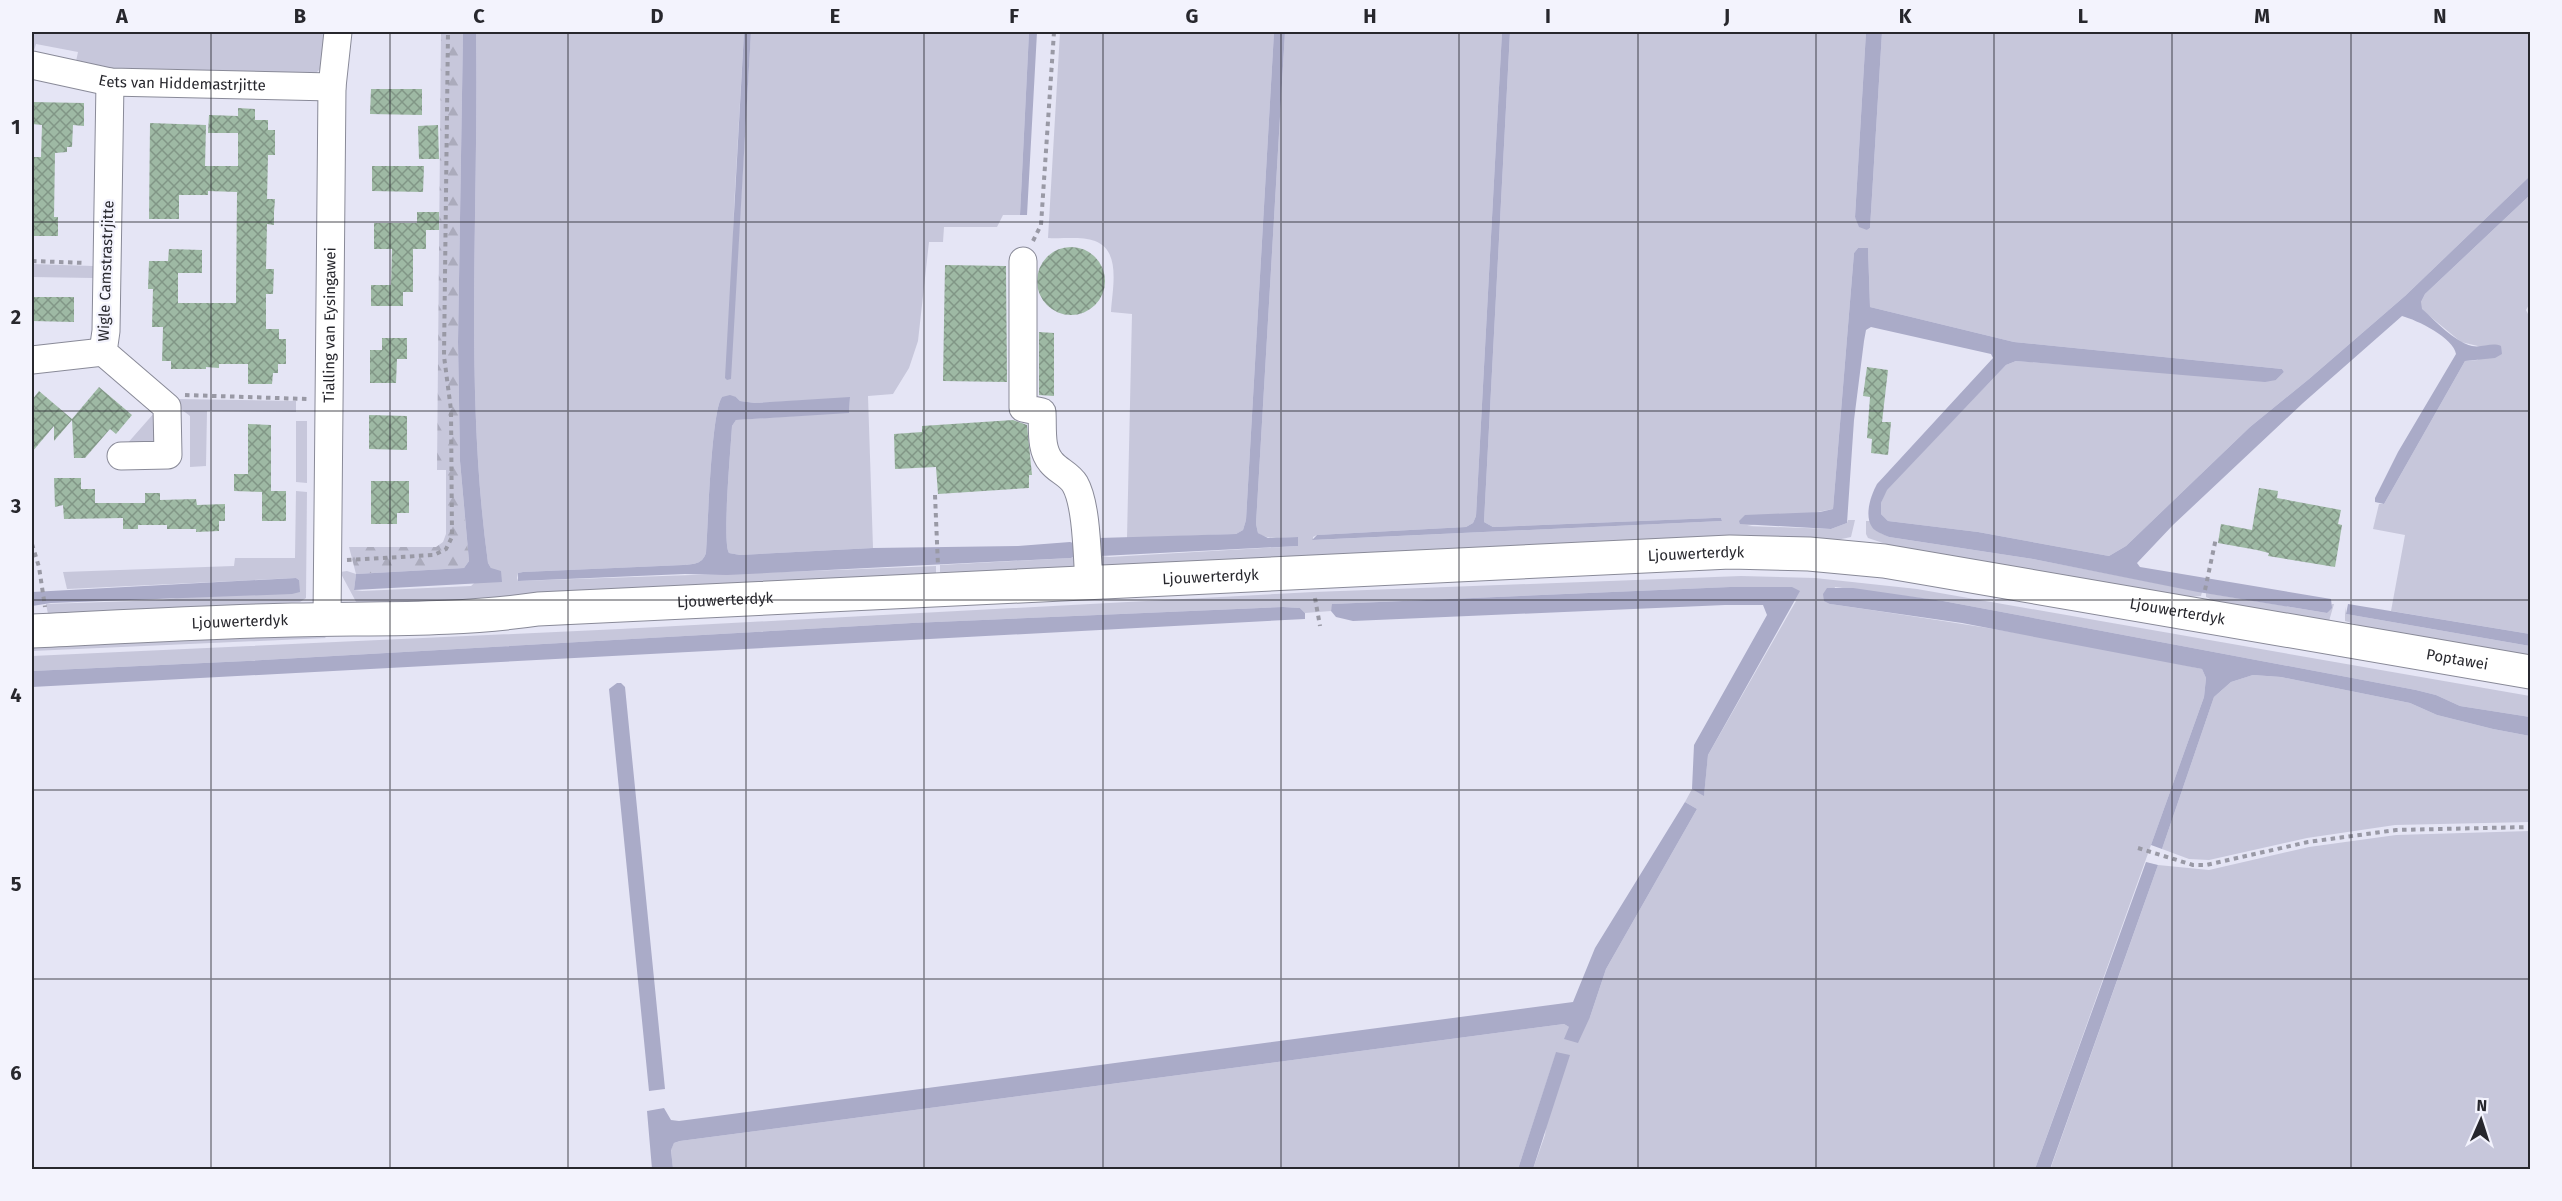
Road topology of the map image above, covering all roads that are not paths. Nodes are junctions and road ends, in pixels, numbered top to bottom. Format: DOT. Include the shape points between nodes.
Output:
graph roads {
  1 [pos="338,32"];
  2 [pos="32,65"];
  3 [pos="110,82"];
  4 [pos="332,87"];
  5 [pos="1023,261"];
  6 [pos="103,352"];
  7 [pos="32,360"];
  8 [pos="121,456"];
  9 [pos="1089,582"];
  10 [pos="38,619"];
  11 [pos="327,620"];
  12 [pos="2385,647"];
  13 [pos="2530,672"];
  1 -- 4 [label="street, Tialling van Eysingawei"];
  2 -- 3 [label="street, Eets van Hiddemastrjitte"];
  3 -- 4 [label="street, Eets van Hiddemastrjitte"];
  3 -- 6 [label="street, Wigle Camstrastrjitte"];
  4 -- 11 [label="street, Tialling van Eysingawei"];
  5 -- 9 [label="street" via="1023,408 1042,412 1044,450 1052,464 1075,485 1082,502"];
  6 -- 7 [label="street"];
  6 -- 8 [label="street, Wigle Camstrastrjitte" via="167,407 168,455"];
  9 -- 11 [label="main road, Ljouwerterdyk" via="538,609 470,617"];
  9 -- 12 [label="main road, Ljouwerterdyk" via="1652,554 1809,554 1957,572"];
  10 -- 11 [label="main road, Ljouwerterdyk"];
  12 -- 13 [label="main road, Poptawei"];
}
